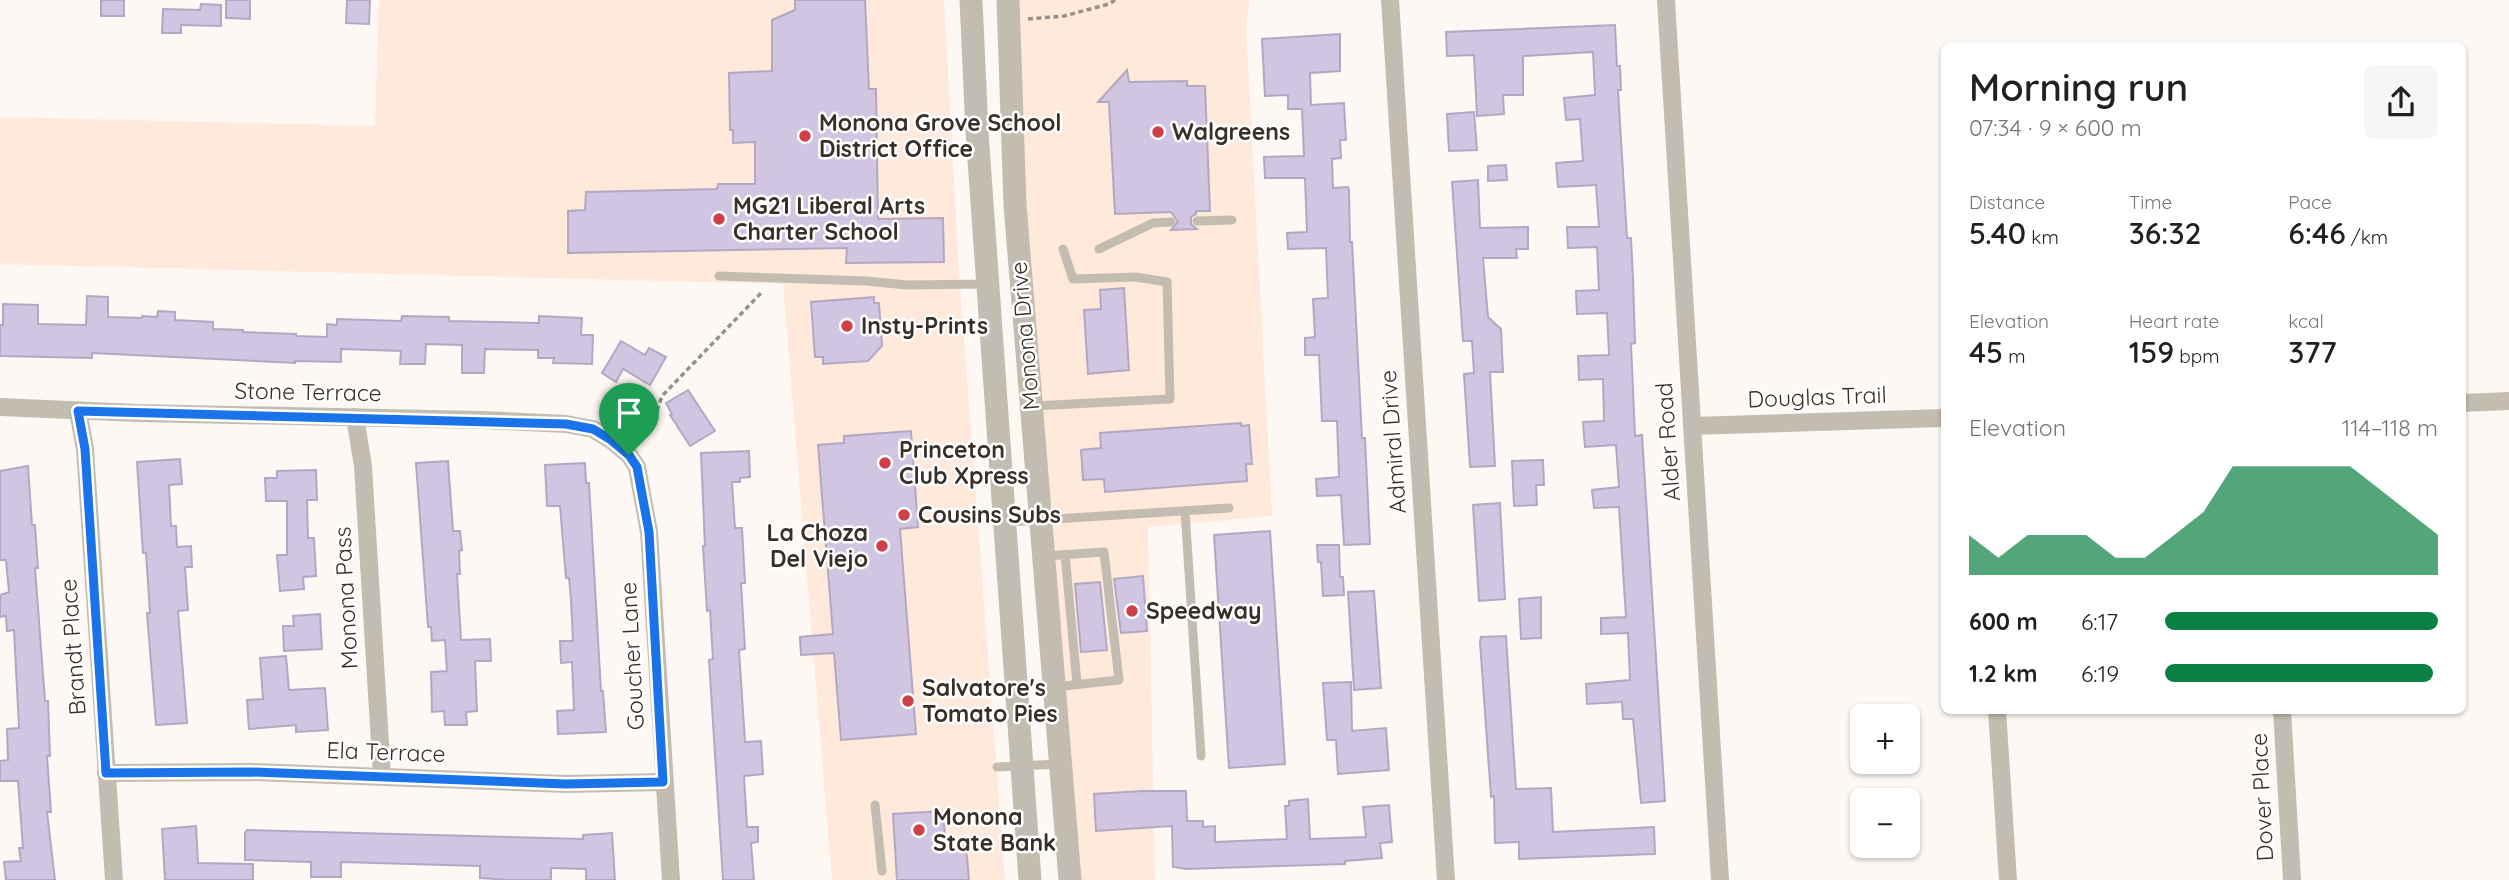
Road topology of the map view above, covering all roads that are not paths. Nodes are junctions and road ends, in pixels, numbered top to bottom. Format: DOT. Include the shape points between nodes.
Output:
graph roads {
  1 [pos="971,0"];
  2 [pos="1008,0"];
  3 [pos="1390,0"];
  4 [pos="1666,0"];
  5 [pos="1232,220"];
  6 [pos="1197,221"];
  7 [pos="1171,222"];
  8 [pos="1063,249"];
  9 [pos="1099,249"];
  10 [pos="719,276"];
  11 [pos="988,284"];
  12 [pos="2509,401"];
  13 [pos="2466,403"];
  14 [pos="1031,406"];
  15 [pos="0,407"];
  16 [pos="78,411"];
  17 [pos="355,417"];
  18 [pos="1941,418"];
  19 [pos="1692,426"];
  20 [pos="629,455"];
  21 [pos="1229,508"];
  22 [pos="1185,511"];
  23 [pos="1041,521"];
  24 [pos="1006,522"];
  25 [pos="1054,555"];
  26 [pos="1066,685"];
  27 [pos="1997,714"];
  28 [pos="2282,714"];
  29 [pos="1201,756"];
  30 [pos="1062,764"];
  31 [pos="1022,766"];
  32 [pos="998,767"];
  33 [pos="106,773"];
  34 [pos="382,776"];
  35 [pos="663,782"];
  36 [pos="875,805"];
  37 [pos="882,870"];
  38 [pos="114,880"];
  39 [pos="671,880"];
  40 [pos="1030,880"];
  41 [pos="1070,880"];
  42 [pos="1446,880"];
  43 [pos="1720,880"];
  44 [pos="2008,880"];
  45 [pos="2292,880"];
  1 -- 11 [label="street, Monona Drive"];
  2 -- 14 [label="street, Monona Drive" via="1015,205"];
  3 -- 42 [label="street, Admiral Drive"];
  4 -- 19 [label="street, Alder Road"];
  5 -- 6 [label="lane"];
  7 -- 9 [label="lane" via="1153,223"];
  8 -- 14 [label="lane" via="1073,279 1136,277 1167,282 1170,399"];
  10 -- 11 [label="lane"];
  11 -- 24 [label="street, Monona Drive"];
  12 -- 13 [label="street"];
  14 -- 23 [label="street, Monona Drive"];
  15 -- 16 [label="street, Stone Terrace"];
  16 -- 17 [label="street, Stone Terrace"];
  16 -- 33 [label="street, Brandt Place" via="85,449"];
  17 -- 20 [label="street, Stone Terrace" via="566,424 593,429"];
  17 -- 34 [label="street, Monona Pass" via="363,466"];
  18 -- 19 [label="street, Douglas Trail"];
  19 -- 43 [label="street, Alder Road"];
  20 -- 35 [label="street, Goucher Lane" via="637,467 649,532"];
  21 -- 22 [label="lane"];
  22 -- 23 [label="lane"];
  22 -- 29 [label="lane"];
  23 -- 24 [label="lane"];
  23 -- 25 [label="street, Monona Drive"];
  24 -- 31 [label="street, Monona Drive"];
  25 -- 26 [label="street, Monona Drive"];
  25 -- 26 [label="lane" via="1104,552 1119,680"];
  26 -- 30 [label="street, Monona Drive"];
  27 -- 44 [label="street"];
  28 -- 45 [label="street, Dover Place"];
  30 -- 31 [label="lane"];
  30 -- 41 [label="street, Monona Drive"];
  31 -- 32 [label="lane"];
  31 -- 40 [label="street, Monona Drive"];
  33 -- 34 [label="street, Ela Terrace"];
  33 -- 38 [label="street, Brandt Place"];
  34 -- 35 [label="street, Ela Terrace" via="566,784"];
  35 -- 39 [label="street, Goucher Lane"];
  36 -- 37 [label="lane"];
}
